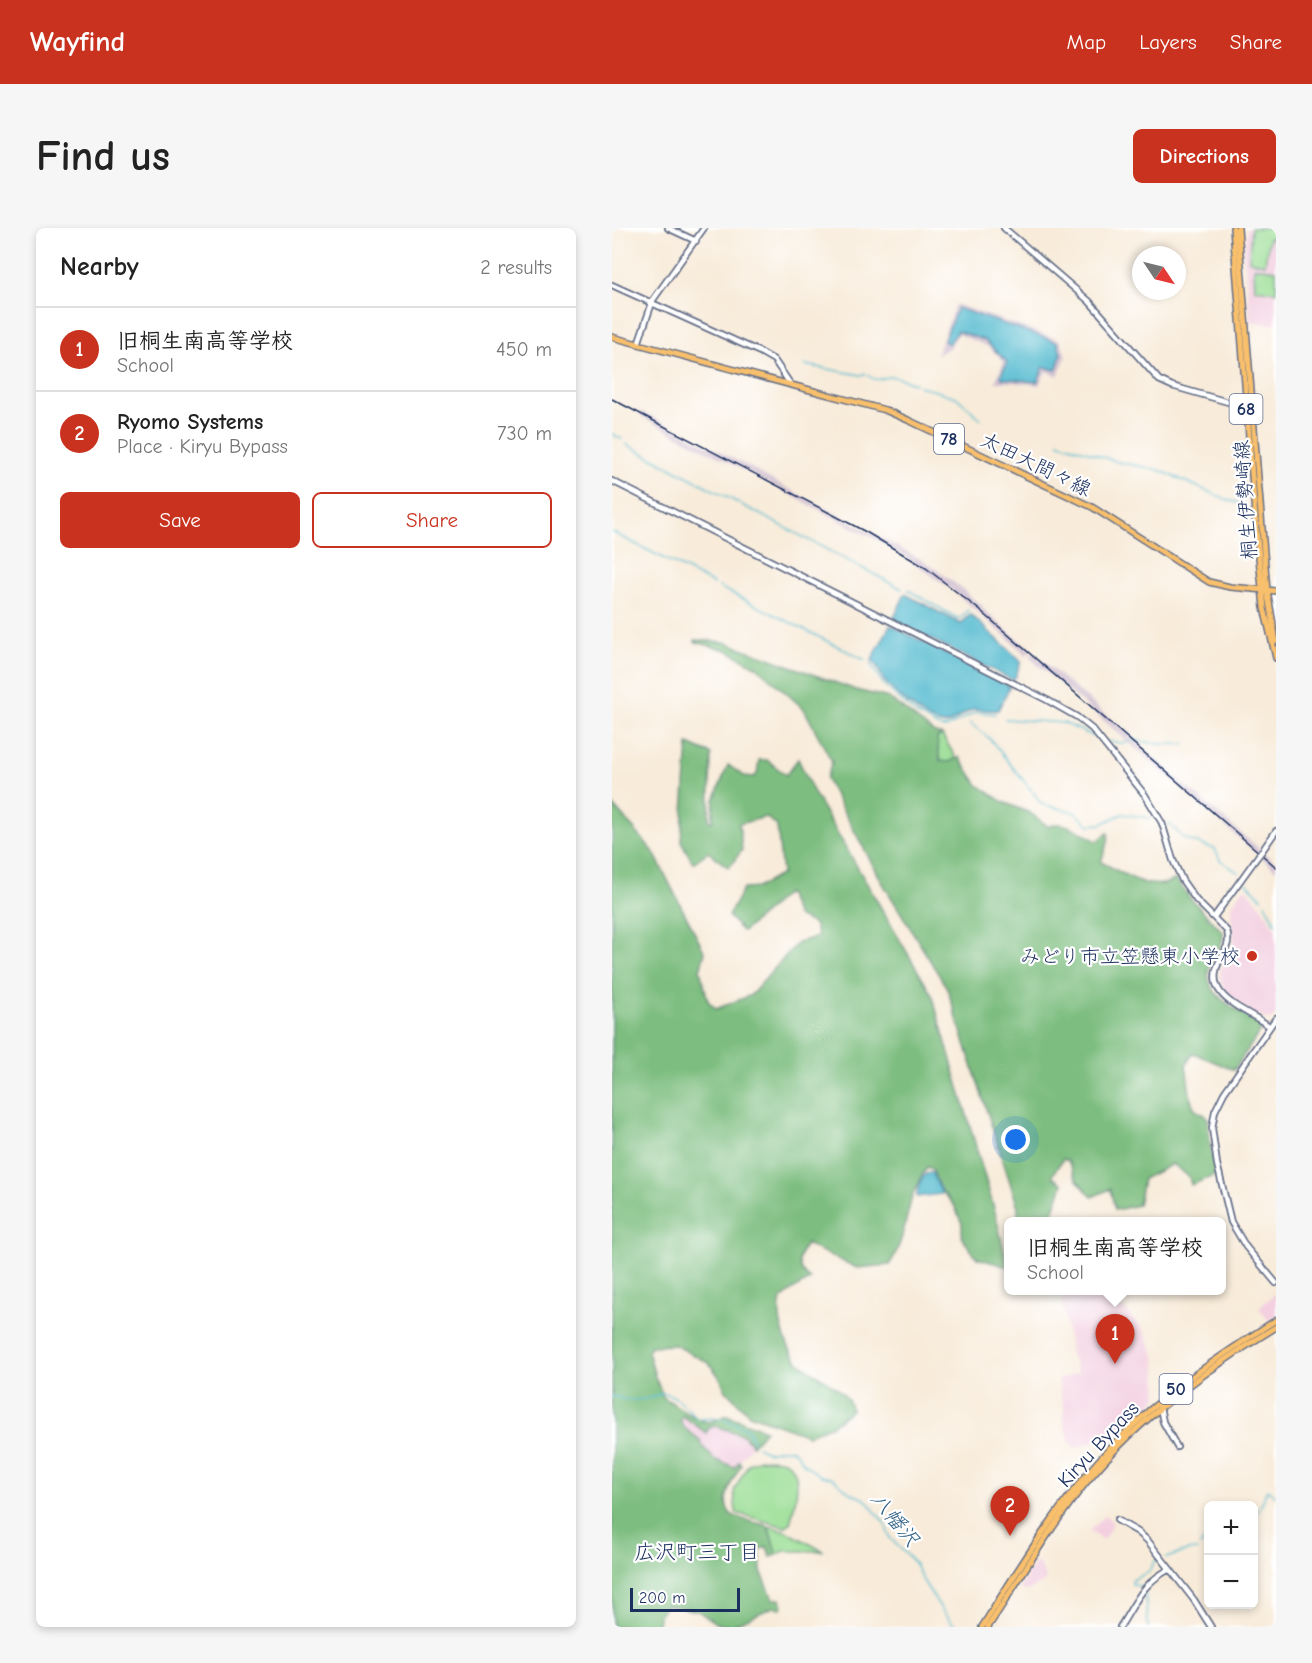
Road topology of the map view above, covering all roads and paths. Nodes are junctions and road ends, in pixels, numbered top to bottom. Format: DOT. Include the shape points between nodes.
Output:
graph roads {
  1 [pos="668,228"];
  2 [pos="704,228"];
  3 [pos="1004,228"];
  4 [pos="1233,228"];
  5 [pos="1238,228"];
  6 [pos="696,241"];
  7 [pos="612,285"];
  8 [pos="652,303"];
  9 [pos="612,338"];
  10 [pos="638,344"];
  11 [pos="791,386"];
  12 [pos="1249,408"];
  13 [pos="612,482"];
  14 [pos="1265,590"];
  15 [pos="1276,591"];
  16 [pos="1276,641"];
  17 [pos="1276,658"];
  18 [pos="1276,831"];
  19 [pos="1214,916"];
  20 [pos="1276,1018"];
  21 [pos="1269,1026"];
  22 [pos="1276,1282"];
  23 [pos="1276,1320"];
  24 [pos="1276,1327"];
  25 [pos="1160,1405"];
  26 [pos="1177,1447"];
  27 [pos="1081,1485"];
  28 [pos="1117,1520"];
  29 [pos="1170,1569"];
  30 [pos="982,1627"];
  31 [pos="988,1627"];
  32 [pos="1120,1627"];
  33 [pos="1211,1627"];
  1 -- 6 [label="street"];
  2 -- 6 [label="street"];
  3 -- 12 [label="street" via="1089,301 1159,380"];
  4 -- 12 [label="main road, 桐生伊勢崎線 / 68"];
  5 -- 12 [label="main road, 桐生伊勢崎線 / 68"];
  6 -- 8 [label="street"];
  7 -- 8 [label="street"];
  8 -- 10 [label="street"];
  8 -- 11 [label="street" via="774,360"];
  9 -- 10 [label="main road, 太田大間々線 / 78"];
  10 -- 11 [label="main road, 太田大間々線 / 78"];
  11 -- 14 [label="main road, 太田大間々線 / 78" via="885,410 1092,507 1202,578 1225,586"];
  12 -- 14 [label="main road, 桐生伊勢崎線 / 68" via="1256,528"];
  13 -- 19 [label="street" via="1077,717 1148,798 1182,880"];
  14 -- 15 [label="main road, 太田大間々線 / 78"];
  14 -- 16 [label="main road, 桐生伊勢崎線 / 68"];
  14 -- 17 [label="main road, 桐生伊勢崎線 / 68" via="1266,619"];
  18 -- 19 [label="street, bridge"];
  19 -- 21 [label="street" via="1226,927 1229,938 1216,971 1216,985 1231,1002"];
  20 -- 21 [label="street"];
  21 -- 22 [label="street" via="1224,1093 1212,1128 1232,1225"];
  23 -- 25 [label="main road, Kiryu Bypass / 50" via="1207,1366"];
  24 -- 25 [label="main road, Kiryu Bypass / 50"];
  25 -- 26 [label="street" via="1163,1422"];
  25 -- 27 [label="main road, Kiryu Bypass / 50"];
  27 -- 30 [label="main road, Kiryu Bypass / 50" via="1050,1523"];
  27 -- 31 [label="main road, Kiryu Bypass / 50"];
  28 -- 29 [label="street" via="1144,1537"];
  29 -- 32 [label="street" via="1145,1587"];
  29 -- 33 [label="street"];
}
